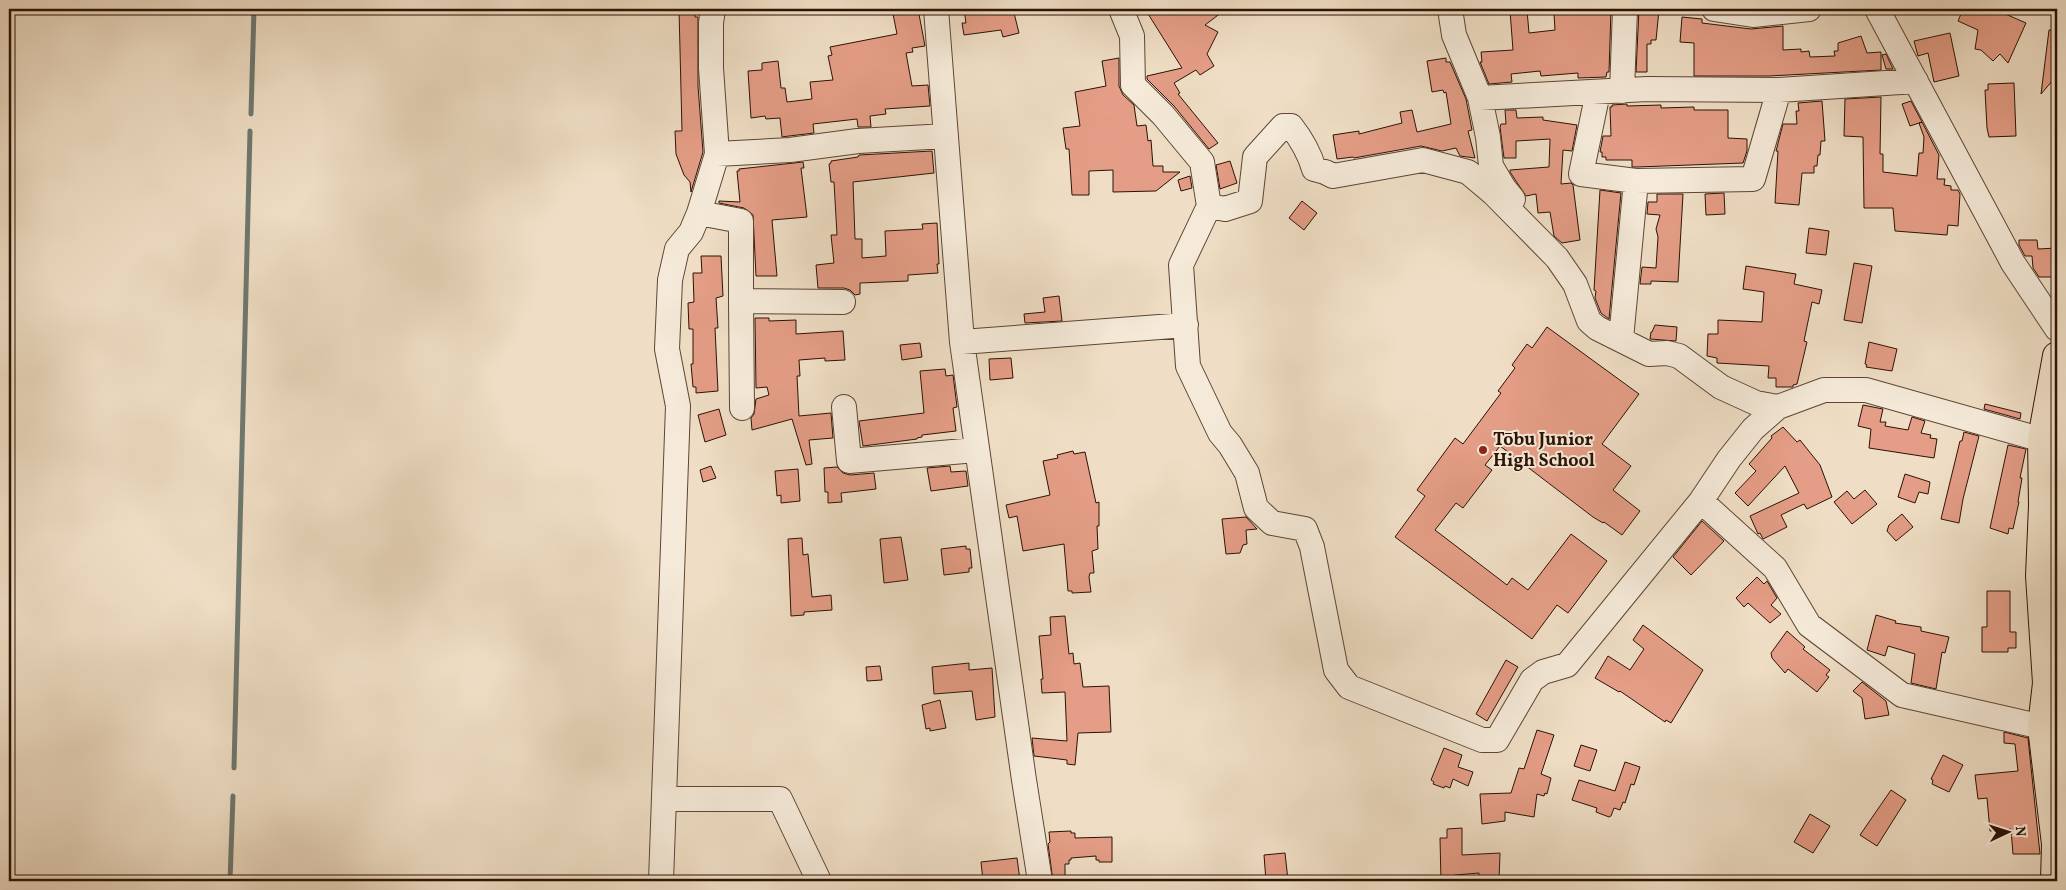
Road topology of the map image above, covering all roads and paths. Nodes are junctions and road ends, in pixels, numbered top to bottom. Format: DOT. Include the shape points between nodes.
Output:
graph roads {
  1 [pos="713,9"];
  2 [pos="936,9"];
  3 [pos="1122,9"];
  4 [pos="1450,9"];
  5 [pos="1624,9"];
  6 [pos="1714,9"];
  7 [pos="1809,9"];
  8 [pos="1877,9"];
  9 [pos="1916,81"];
  10 [pos="1779,90"];
  11 [pos="1622,91"];
  12 [pos="1598,92"];
  13 [pos="1480,98"];
  14 [pos="946,136"];
  15 [pos="717,154"];
  16 [pos="1636,181"];
  17 [pos="1209,206"];
  18 [pos="699,213"];
  19 [pos="1530,231"];
  20 [pos="741,301"];
  21 [pos="843,302"];
  22 [pos="1186,325"];
  23 [pos="2057,329"];
  24 [pos="1621,339"];
  25 [pos="962,342"];
  26 [pos="2057,356"];
  27 [pos="1778,406"];
  28 [pos="844,407"];
  29 [pos="742,408"];
  30 [pos="2050,441"];
  31 [pos="976,450"];
  32 [pos="1701,501"];
  33 [pos="2042,728"];
  34 [pos="665,799"];
  35 [pos="661,881"];
  36 [pos="819,881"];
  37 [pos="1040,881"];
  38 [pos="2054,881"];
  1 -- 15 [label="street" via="711,68"];
  2 -- 14 [label="street"];
  3 -- 17 [label="street" via="1132,36 1133,85 1202,162"];
  4 -- 13 [label="street" via="1454,35"];
  5 -- 11 [label="street"];
  6 -- 7 [label="street" via="1753,15"];
  8 -- 9 [label="street"];
  9 -- 10 [label="street"];
  9 -- 23 [label="street" via="2013,263"];
  10 -- 11 [label="street"];
  10 -- 16 [label="street" via="1753,179"];
  11 -- 12 [label="street"];
  12 -- 13 [label="street"];
  12 -- 16 [label="street" via="1581,174"];
  13 -- 19 [label="street" via="1491,166 1532,223"];
  14 -- 15 [label="street"];
  14 -- 25 [label="street"];
  15 -- 18 [label="street"];
  16 -- 24 [label="street"];
  17 -- 19 [label="street" via="1225,209 1250,201 1255,157 1283,126 1291,126 1308,151 1314,169 1344,176 1423,160 1468,172"];
  17 -- 22 [label="street" via="1180,265"];
  18 -- 20 [label="street" via="742,221"];
  18 -- 34 [label="street" via="691,232 677,249 670,280 667,349 678,406"];
  19 -- 24 [label="street" via="1557,258 1575,284 1589,321"];
  20 -- 21 [label="street"];
  20 -- 29 [label="street"];
  22 -- 25 [label="street"];
  22 -- 32 [label="street" via="1188,366 1220,433 1248,473 1256,508 1272,523 1305,529 1312,547 1336,670 1349,687 1482,740 1497,740 1532,680 1543,672 1567,665"];
  24 -- 27 [label="street" via="1649,354 1679,356 1721,387 1756,402"];
  25 -- 31 [label="street"];
  26 -- 30 [label="main road"];
  27 -- 30 [label="street" via="1824,390 1866,390"];
  27 -- 32 [label="street" via="1753,429"];
  28 -- 31 [label="street" via="849,461"];
  30 -- 33 [label="main road" via="2040,576 2047,683"];
  31 -- 37 [label="street"];
  32 -- 33 [label="street" via="1775,568 1809,625 1902,695"];
  33 -- 38 [label="main road" via="2056,844"];
  34 -- 35 [label="street"];
  34 -- 36 [label="street" via="780,798"];
}
